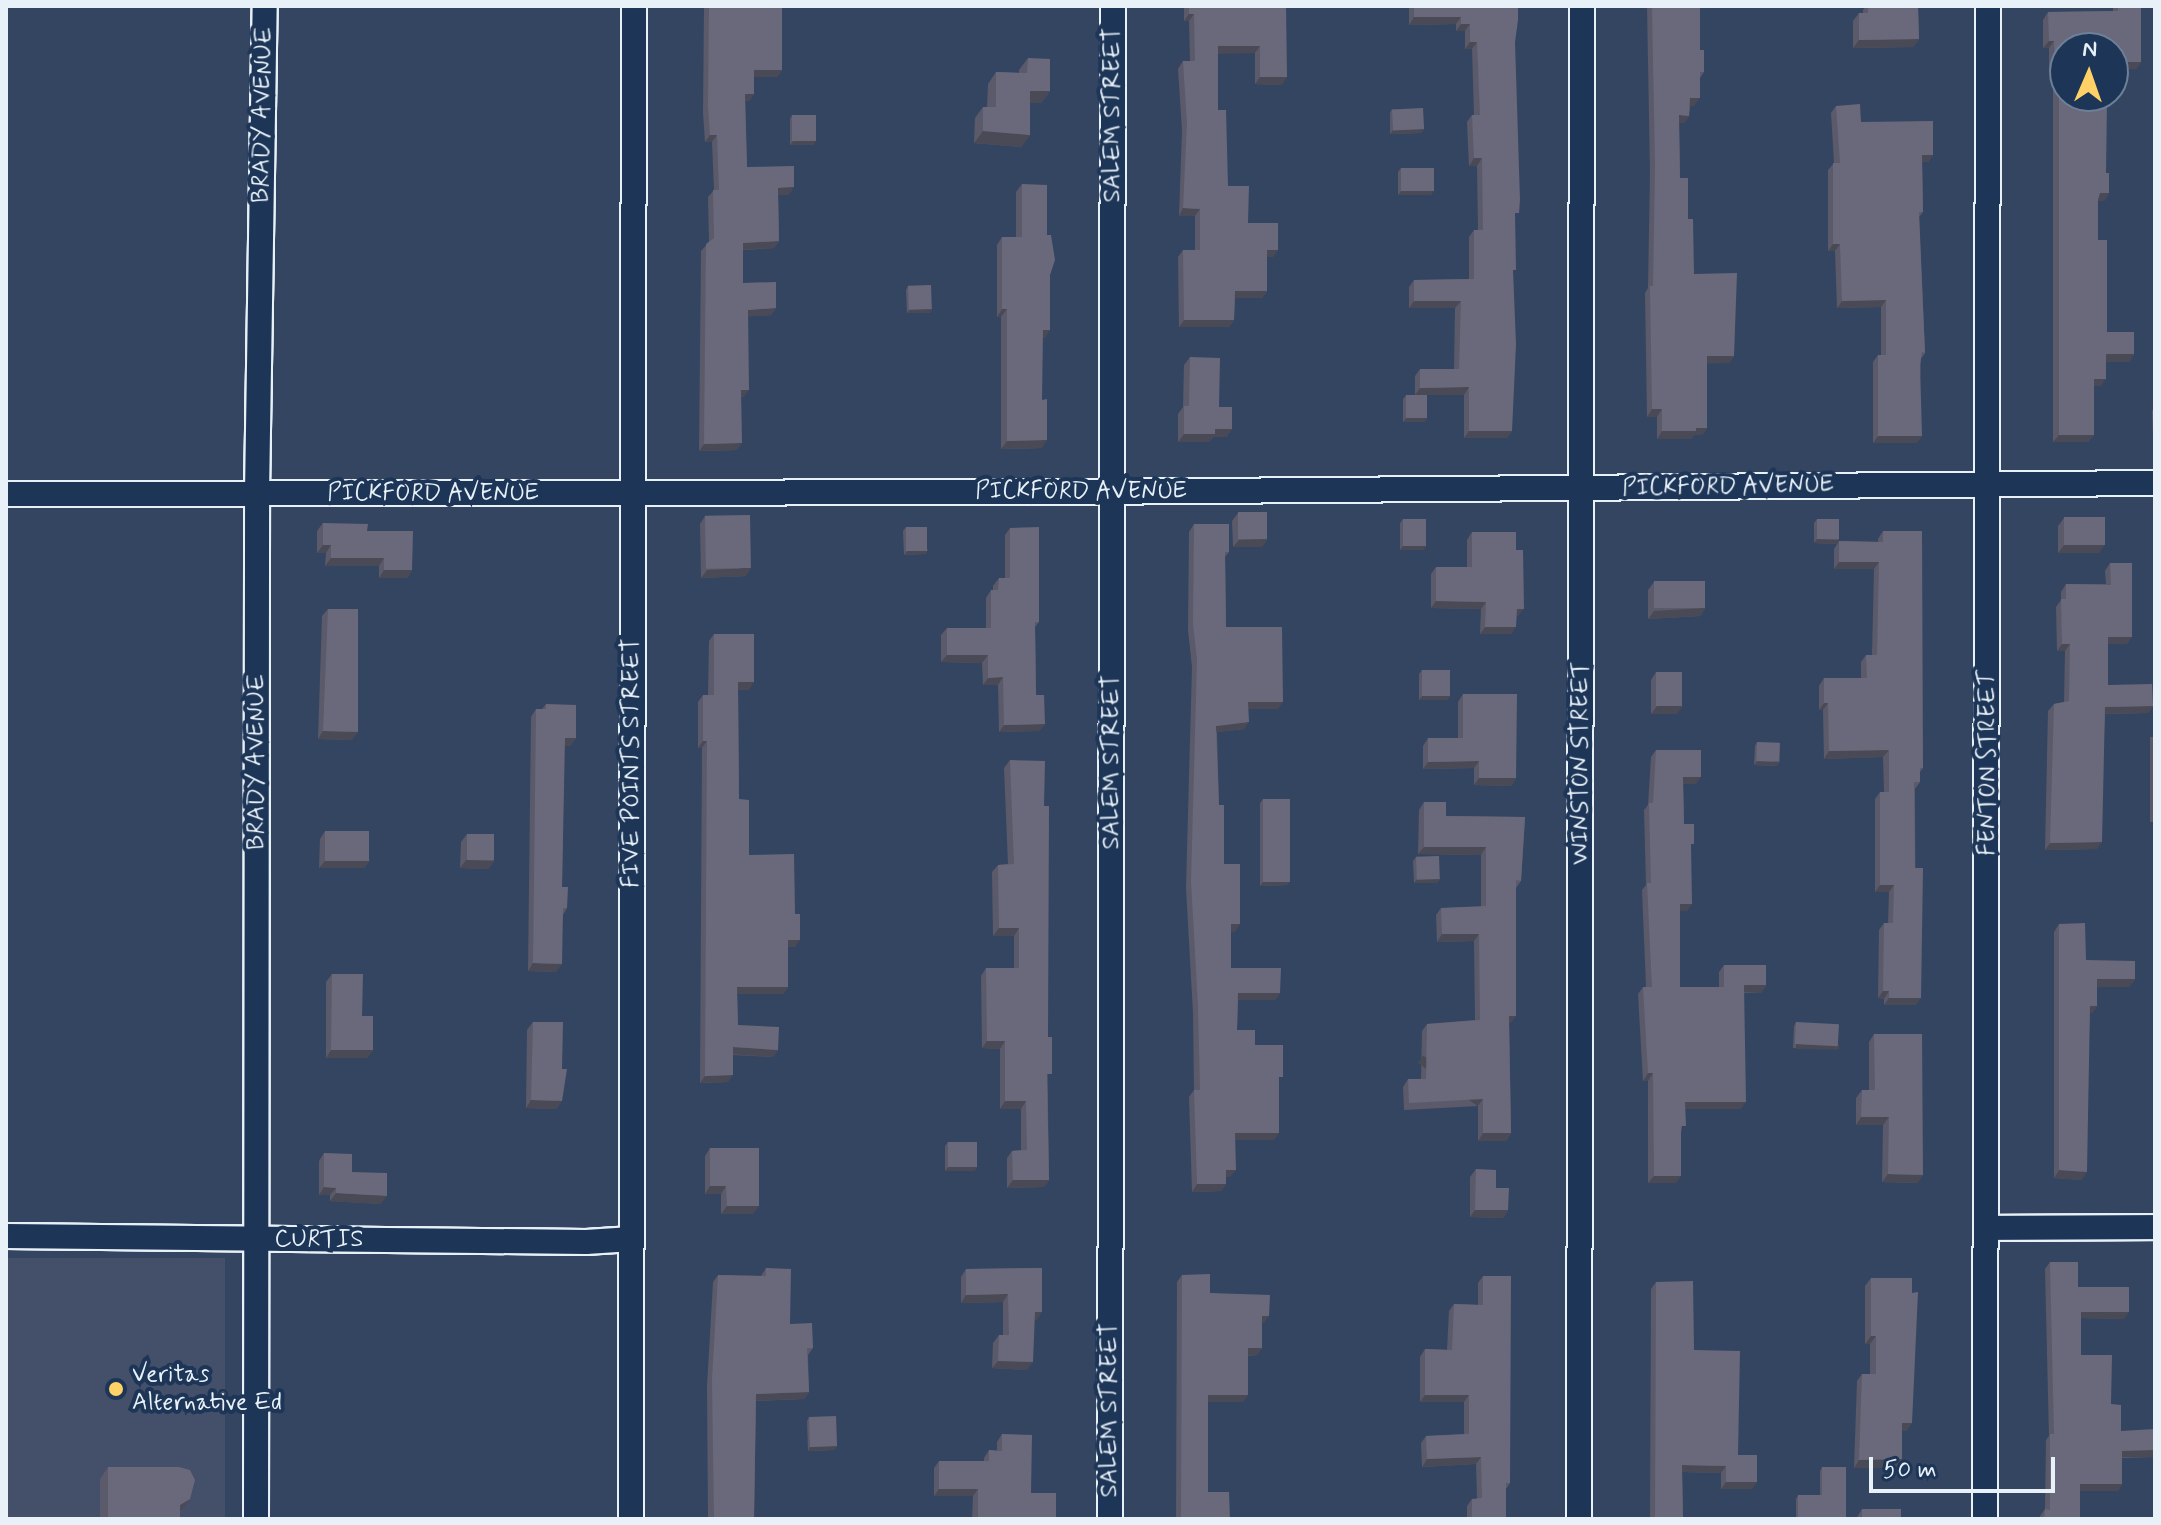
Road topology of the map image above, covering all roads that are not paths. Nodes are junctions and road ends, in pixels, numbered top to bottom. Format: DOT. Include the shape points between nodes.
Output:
graph roads {
  1 [pos="265,6"];
  2 [pos="634,6"];
  3 [pos="1113,6"];
  4 [pos="1582,6"];
  5 [pos="1988,6"];
  6 [pos="2155,483"];
  7 [pos="1988,485"];
  8 [pos="1582,488"];
  9 [pos="1113,492"];
  10 [pos="6,494"];
  11 [pos="257,494"];
  12 [pos="632,494"];
  13 [pos="2155,1227"];
  14 [pos="1986,1228"];
  15 [pos="6,1236"];
  16 [pos="256,1239"];
  17 [pos="632,1239"];
  18 [pos="256,1519"];
  19 [pos="631,1519"];
  20 [pos="1110,1519"];
  21 [pos="1579,1519"];
  22 [pos="1985,1519"];
  1 -- 11 [label="street, BRADY AVENUE"];
  2 -- 12 [label="street, FIVE POINTS STREET"];
  3 -- 9 [label="street, SALEM STREET"];
  4 -- 8 [label="street, WINSTON STREET"];
  5 -- 7 [label="street, FENTON STREET"];
  6 -- 7 [label="street, PICKFORD AVENUE"];
  7 -- 8 [label="street, PICKFORD AVENUE"];
  7 -- 14 [label="street, FENTON STREET"];
  8 -- 9 [label="street, PICKFORD AVENUE"];
  8 -- 21 [label="street, WINSTON STREET"];
  9 -- 12 [label="street, PICKFORD AVENUE"];
  9 -- 20 [label="street, SALEM STREET"];
  10 -- 11 [label="street, PICKFORD AVENUE"];
  11 -- 12 [label="street, PICKFORD AVENUE"];
  11 -- 16 [label="street, BRADY AVENUE"];
  12 -- 17 [label="street, FIVE POINTS STREET"];
  13 -- 14 [label="street"];
  14 -- 22 [label="street, FENTON STREET"];
  15 -- 16 [label="street, CURTIS"];
  16 -- 17 [label="street, CURTIS"];
  16 -- 18 [label="street, BRADY AVENUE"];
  17 -- 19 [label="street, FIVE POINTS STREET"];
}
